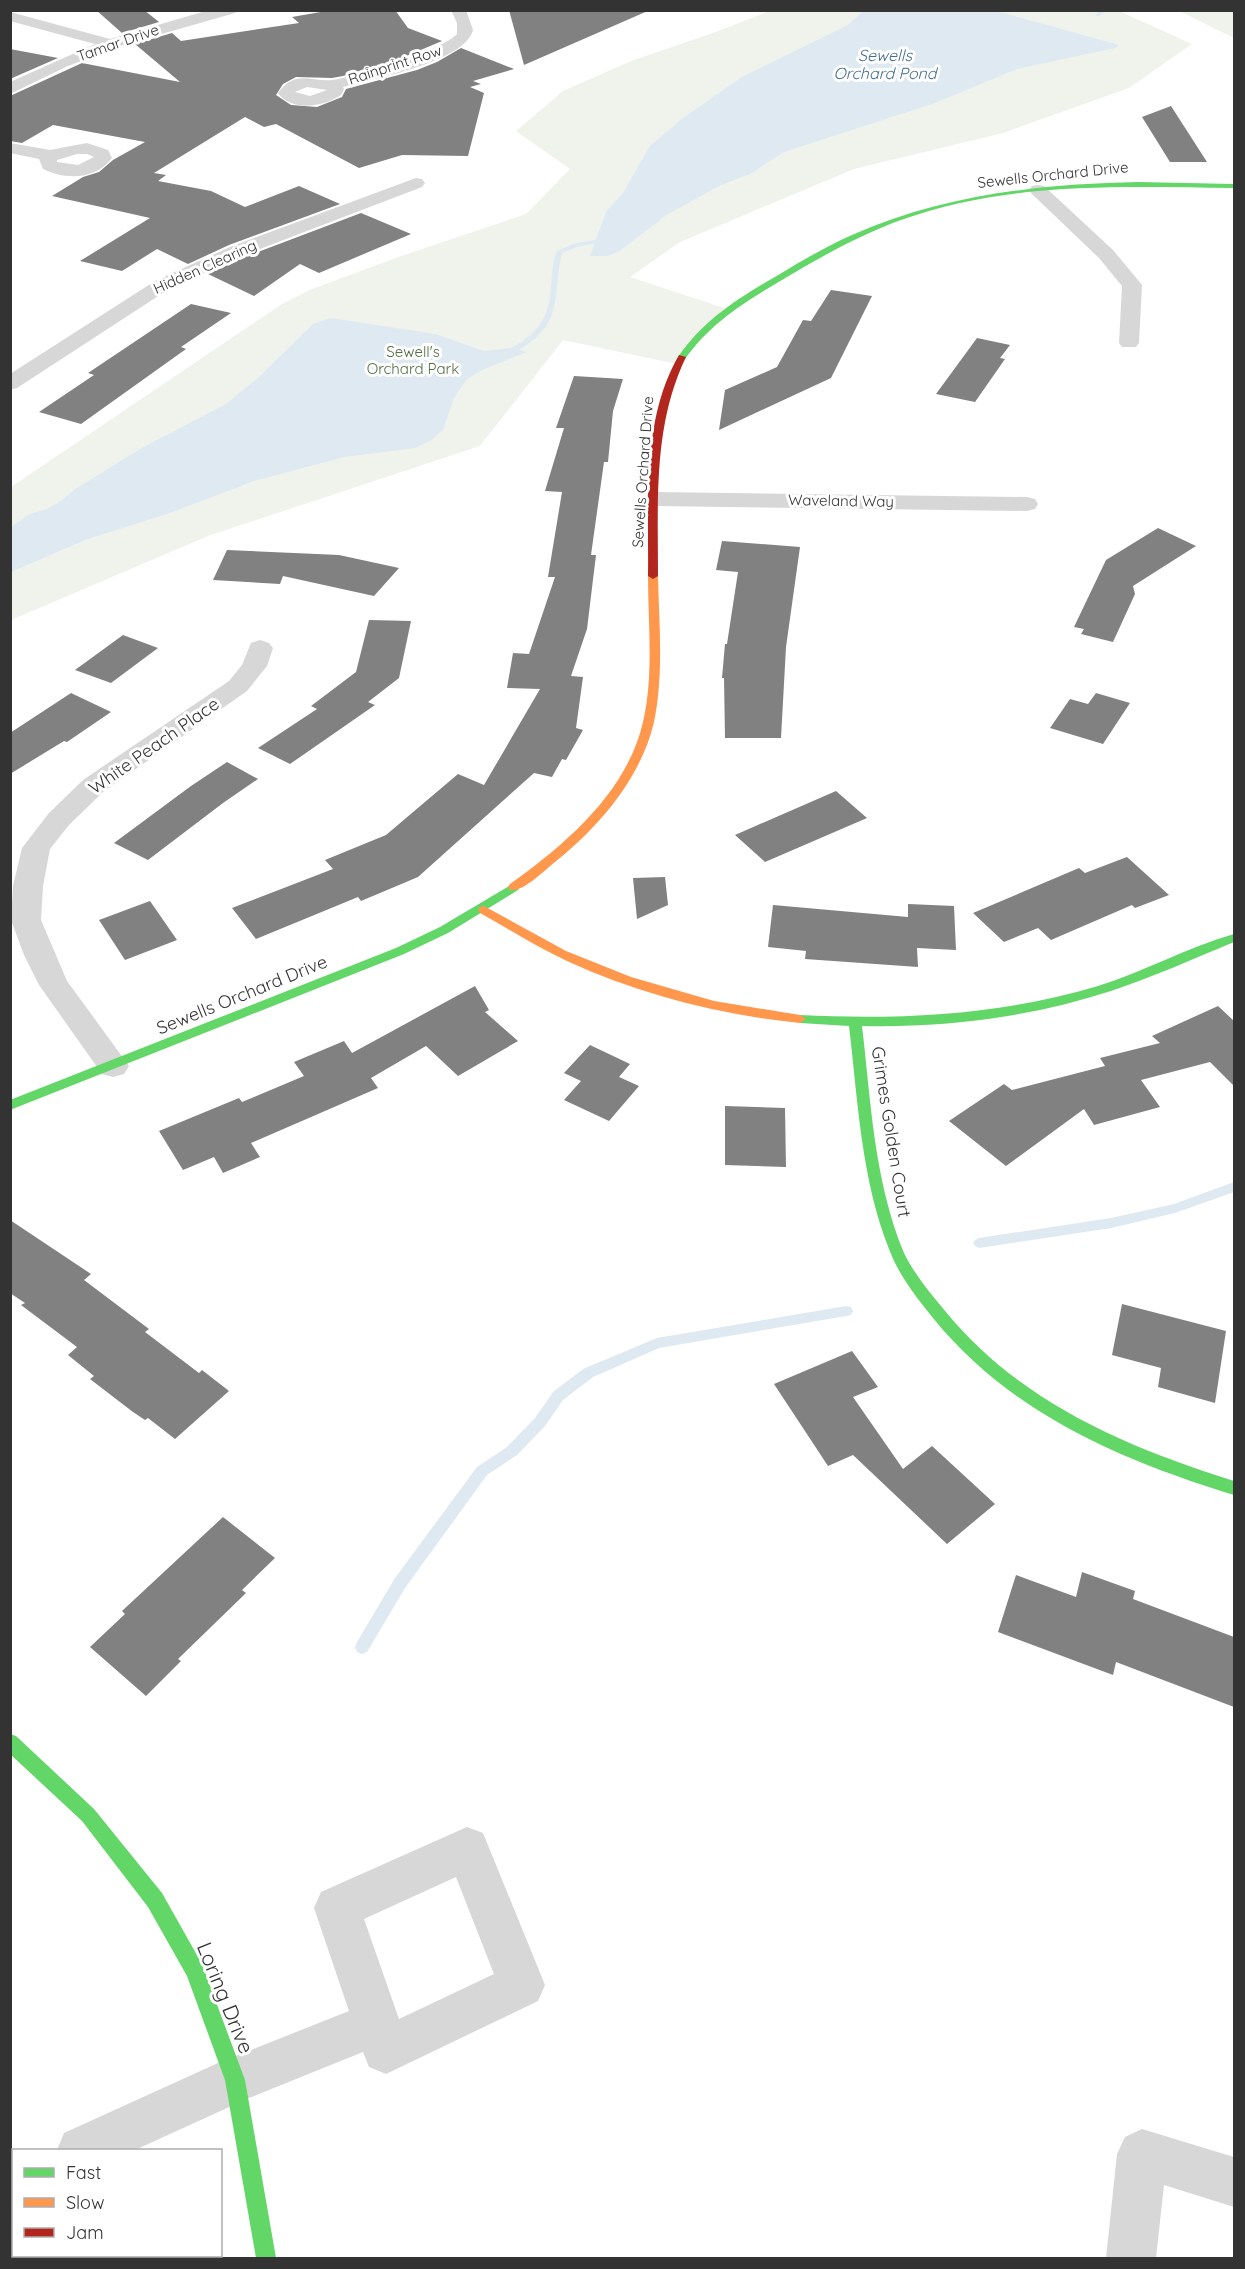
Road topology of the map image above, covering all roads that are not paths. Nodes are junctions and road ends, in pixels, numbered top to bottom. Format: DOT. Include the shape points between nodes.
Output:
graph roads {
  1 [pos="230,10"];
  2 [pos="458,10"];
  3 [pos="10,16"];
  4 [pos="111,44"];
  5 [pos="332,85"];
  6 [pos="10,89"];
  7 [pos="10,148"];
  8 [pos="52,155"];
  9 [pos="416,183"];
  10 [pos="1234,186"];
  11 [pos="1038,190"];
  12 [pos="1129,343"];
  13 [pos="10,384"];
  14 [pos="656,499"];
  15 [pos="1027,504"];
  16 [pos="260,648"];
  17 [pos="23,848"];
  18 [pos="484,910"];
  19 [pos="1234,938"];
  20 [pos="855,1023"];
  21 [pos="113,1065"];
  22 [pos="10,1105"];
  23 [pos="1234,1488"];
  24 [pos="10,1742"];
  25 [pos="377,2023"];
  26 [pos="235,2080"];
  27 [pos="85,2149"];
  28 [pos="1234,2182"];
  29 [pos="266,2259"];
  30 [pos="1131,2259"];
  1 -- 4 [label="street, Tamar Drive"];
  2 -- 5 [label="street, Rainprint Row" via="466,30 448,48"];
  3 -- 4 [label="street"];
  4 -- 6 [label="street, Tamar Drive"];
  7 -- 8 [label="street"];
  9 -- 13 [label="street, Hidden Clearing" via="237,251 162,285"];
  10 -- 11 [label="street, Sewells Orchard Drive" via="1157,183"];
  11 -- 12 [label="street" via="1106,254 1132,285"];
  11 -- 14 [label="street, Sewells Orchard Drive" via="969,201 886,224 743,297 715,318 676,364 665,389"];
  14 -- 15 [label="street, Waveland Way"];
  14 -- 18 [label="street, Sewells Orchard Drive" via="652,684 648,724 638,750 621,785 583,831 538,872"];
  16 -- 17 [label="street, White Peach Place" via="254,666 238,686 93,786"];
  17 -- 21 [label="street, White Peach Place" via="28,886 26,920 36,946 54,985"];
  18 -- 20 [label="street" via="573,959 647,987 709,1005"];
  18 -- 21 [label="street, Sewells Orchard Drive" via="368,964"];
  19 -- 20 [label="street" via="1086,994 968,1018 925,1023"];
  20 -- 23 [label="street, Grimes Golden Court" via="879,1195 894,1249 924,1296 960,1340 1002,1379 1057,1414 1117,1448 1195,1479"];
  21 -- 22 [label="street, Sewells Orchard Drive"];
  24 -- 26 [label="street, Loring Drive" via="88,1815 155,1900 195,1971"];
  25 -- 25 [label="street" via="386,2049 522,1985 467,1849 337,1908"];
  25 -- 26 [label="street"];
  26 -- 27 [label="street"];
  26 -- 29 [label="street, Loring Drive"];
  28 -- 30 [label="street" via="1143,2154"];
}
